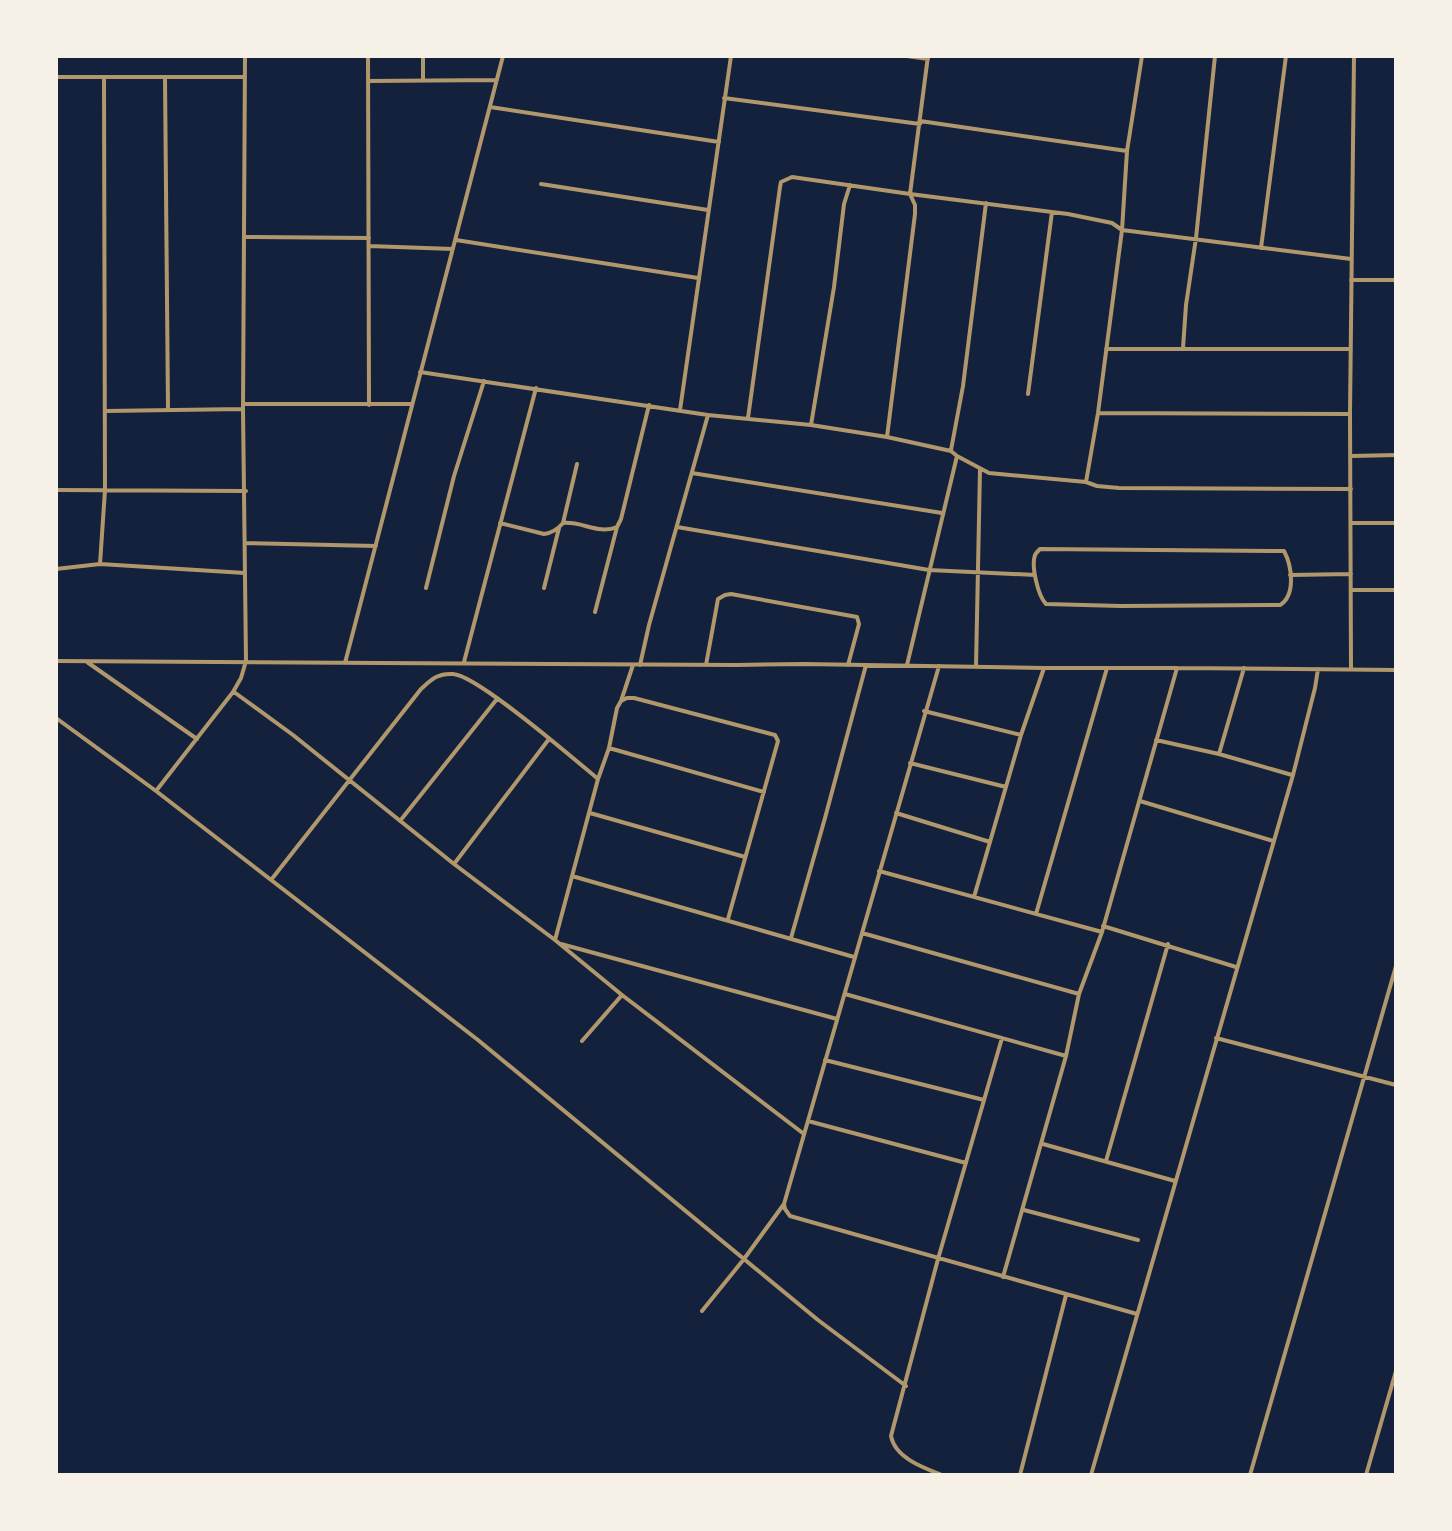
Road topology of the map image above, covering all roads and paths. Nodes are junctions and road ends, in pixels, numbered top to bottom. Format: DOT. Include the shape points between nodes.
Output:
graph roads {
  1 [pos="245,56"];
  2 [pos="368,56"];
  3 [pos="423,56"];
  4 [pos="503,56"];
  5 [pos="731,56"];
  6 [pos="907,56"];
  7 [pos="1142,56"];
  8 [pos="1215,56"];
  9 [pos="1286,56"];
  10 [pos="1354,56"];
  11 [pos="928,57"];
  12 [pos="56,77"];
  13 [pos="104,77"];
  14 [pos="245,77"];
  15 [pos="165,78"];
  16 [pos="423,80"];
  17 [pos="497,80"];
  18 [pos="368,81"];
  19 [pos="724,98"];
  20 [pos="490,107"];
  21 [pos="920,122"];
  22 [pos="719,142"];
  23 [pos="1127,151"];
  24 [pos="541,184"];
  25 [pos="850,185"];
  26 [pos="910,194"];
  27 [pos="986,203"];
  28 [pos="708,210"];
  29 [pos="1052,212"];
  30 [pos="1122,230"];
  31 [pos="245,237"];
  32 [pos="369,238"];
  33 [pos="1196,238"];
  34 [pos="456,240"];
  35 [pos="369,246"];
  36 [pos="1261,248"];
  37 [pos="453,249"];
  38 [pos="1351,259"];
  39 [pos="699,278"];
  40 [pos="1351,280"];
  41 [pos="1396,280"];
  42 [pos="1183,348"];
  43 [pos="1106,349"];
  44 [pos="1351,349"];
  45 [pos="420,372"];
  46 [pos="484,381"];
  47 [pos="536,388"];
  48 [pos="1028,394"];
  49 [pos="411,404"];
  50 [pos="369,405"];
  51 [pos="649,405"];
  52 [pos="244,406"];
  53 [pos="168,410"];
  54 [pos="680,410"];
  55 [pos="105,411"];
  56 [pos="1098,413"];
  57 [pos="1350,414"];
  58 [pos="708,415"];
  59 [pos="748,418"];
  60 [pos="811,425"];
  61 [pos="887,437"];
  62 [pos="951,451"];
  63 [pos="1396,455"];
  64 [pos="957,456"];
  65 [pos="1351,456"];
  66 [pos="577,464"];
  67 [pos="980,468"];
  68 [pos="692,473"];
  69 [pos="1086,482"];
  70 [pos="1351,489"];
  71 [pos="56,490"];
  72 [pos="105,490"];
  73 [pos="246,491"];
  74 [pos="942,513"];
  75 [pos="500,523"];
  76 [pos="1351,523"];
  77 [pos="1396,523"];
  78 [pos="561,526"];
  79 [pos="617,527"];
  80 [pos="677,527"];
  81 [pos="245,543"];
  82 [pos="376,546"];
  83 [pos="100,564"];
  84 [pos="56,569"];
  85 [pos="929,570"];
  86 [pos="245,573"];
  87 [pos="979,573"];
  88 [pos="1351,574"];
  89 [pos="1035,575"];
  90 [pos="1290,575"];
  91 [pos="426,588"];
  92 [pos="544,588"];
  93 [pos="1352,590"];
  94 [pos="1396,590"];
  95 [pos="595,612"];
  96 [pos="56,661"];
  97 [pos="85,661"];
  98 [pos="246,661"];
  99 [pos="461,662"];
  100 [pos="345,663"];
  101 [pos="633,665"];
  102 [pos="640,665"];
  103 [pos="706,665"];
  104 [pos="848,665"];
  105 [pos="866,665"];
  106 [pos="907,665"];
  107 [pos="939,666"];
  108 [pos="976,667"];
  109 [pos="1044,668"];
  110 [pos="1107,668"];
  111 [pos="1177,668"];
  112 [pos="1244,668"];
  113 [pos="1318,669"];
  114 [pos="1351,669"];
  115 [pos="1396,670"];
  116 [pos="456,674"];
  117 [pos="233,692"];
  118 [pos="497,699"];
  119 [pos="621,701"];
  120 [pos="924,711"];
  121 [pos="56,718"];
  122 [pos="1021,735"];
  123 [pos="197,739"];
  124 [pos="549,739"];
  125 [pos="1156,740"];
  126 [pos="609,748"];
  127 [pos="1219,754"];
  128 [pos="910,763"];
  129 [pos="1293,775"];
  130 [pos="598,779"];
  131 [pos="349,782"];
  132 [pos="1006,787"];
  133 [pos="156,791"];
  134 [pos="764,792"];
  135 [pos="1140,801"];
  136 [pos="590,813"];
  137 [pos="896,813"];
  138 [pos="400,821"];
  139 [pos="1273,841"];
  140 [pos="990,842"];
  141 [pos="745,857"];
  142 [pos="454,864"];
  143 [pos="879,871"];
  144 [pos="572,876"];
  145 [pos="271,880"];
  146 [pos="974,897"];
  147 [pos="1036,914"];
  148 [pos="728,919"];
  149 [pos="1103,929"];
  150 [pos="861,933"];
  151 [pos="791,938"];
  152 [pos="558,942"];
  153 [pos="1168,944"];
  154 [pos="855,957"];
  155 [pos="1396,966"];
  156 [pos="1236,967"];
  157 [pos="844,994"];
  158 [pos="1079,994"];
  159 [pos="622,995"];
  160 [pos="837,1019"];
  161 [pos="1002,1038"];
  162 [pos="1216,1038"];
  163 [pos="582,1041"];
  164 [pos="1066,1056"];
  165 [pos="825,1060"];
  166 [pos="1363,1077"];
  167 [pos="1396,1085"];
  168 [pos="984,1100"];
  169 [pos="808,1121"];
  170 [pos="804,1134"];
  171 [pos="1042,1144"];
  172 [pos="1106,1161"];
  173 [pos="966,1163"];
  174 [pos="1175,1181"];
  175 [pos="784,1204"];
  176 [pos="1023,1210"];
  177 [pos="1138,1240"];
  178 [pos="744,1259"];
  179 [pos="938,1259"];
  180 [pos="1003,1277"];
  181 [pos="1066,1295"];
  182 [pos="702,1311"];
  183 [pos="1137,1314"];
  184 [pos="1396,1371"];
  185 [pos="906,1386"];
  186 [pos="942,1475"];
  187 [pos="1020,1475"];
  188 [pos="1091,1475"];
  189 [pos="1250,1475"];
  190 [pos="1366,1475"];
  1 -- 14 [label="street"];
  2 -- 18 [label="street"];
  3 -- 16 [label="street"];
  4 -- 17 [label="street"];
  5 -- 19 [label="street"];
  6 -- 11 [label="street"];
  7 -- 23 [label="street"];
  8 -- 33 [label="street"];
  9 -- 36 [label="street"];
  10 -- 38 [label="street"];
  11 -- 21 [label="street"];
  12 -- 13 [label="street"];
  13 -- 15 [label="street"];
  13 -- 55 [label="street"];
  14 -- 15 [label="street"];
  14 -- 31 [label="street"];
  15 -- 53 [label="street"];
  16 -- 17 [label="street"];
  16 -- 18 [label="street"];
  17 -- 20 [label="street"];
  18 -- 32 [label="street"];
  19 -- 21 [label="street"];
  19 -- 22 [label="street"];
  20 -- 22 [label="street"];
  20 -- 34 [label="street"];
  21 -- 23 [label="street"];
  21 -- 26 [label="street"];
  22 -- 28 [label="street"];
  23 -- 30 [label="street"];
  24 -- 28 [label="street"];
  25 -- 26 [label="street"];
  25 -- 59 [label="street" via="797,177 781,182"];
  25 -- 60 [label="street"];
  26 -- 27 [label="street"];
  26 -- 61 [label="street" via="915,214"];
  27 -- 29 [label="street"];
  27 -- 62 [label="street"];
  28 -- 39 [label="street"];
  29 -- 30 [label="street" via="1112,223"];
  29 -- 48 [label="street"];
  30 -- 33 [label="street"];
  30 -- 43 [label="street"];
  31 -- 32 [label="street"];
  31 -- 52 [label="street"];
  32 -- 35 [label="street"];
  33 -- 36 [label="street"];
  33 -- 42 [label="street"];
  34 -- 37 [label="street"];
  34 -- 39 [label="street"];
  35 -- 37 [label="street"];
  35 -- 50 [label="street"];
  36 -- 38 [label="street"];
  37 -- 45 [label="street"];
  38 -- 40 [label="street"];
  39 -- 54 [label="street"];
  40 -- 41 [label="street"];
  40 -- 44 [label="street"];
  42 -- 43 [label="street"];
  42 -- 44 [label="street"];
  43 -- 56 [label="street"];
  44 -- 57 [label="street"];
  45 -- 46 [label="street"];
  45 -- 49 [label="street"];
  46 -- 47 [label="street"];
  46 -- 91 [label="street"];
  47 -- 51 [label="street"];
  47 -- 75 [label="street"];
  49 -- 50 [label="street"];
  49 -- 82 [label="street"];
  50 -- 52 [label="street"];
  51 -- 54 [label="street"];
  51 -- 79 [label="street"];
  52 -- 53 [label="street"];
  52 -- 73 [label="street"];
  53 -- 55 [label="street"];
  54 -- 58 [label="street"];
  55 -- 72 [label="street"];
  56 -- 57 [label="street"];
  56 -- 69 [label="street"];
  57 -- 65 [label="street"];
  58 -- 59 [label="street"];
  58 -- 68 [label="street"];
  59 -- 60 [label="street"];
  60 -- 61 [label="street"];
  61 -- 62 [label="street"];
  62 -- 64 [label="street"];
  63 -- 65 [label="street"];
  64 -- 67 [label="street"];
  64 -- 74 [label="street"];
  65 -- 70 [label="street"];
  66 -- 78 [label="street"];
  67 -- 69 [label="street"];
  67 -- 87 [label="street"];
  68 -- 74 [label="street"];
  68 -- 80 [label="street"];
  69 -- 70 [label="street" via="1119,488"];
  70 -- 76 [label="street"];
  71 -- 72 [label="street"];
  72 -- 73 [label="street"];
  72 -- 83 [label="street"];
  73 -- 81 [label="street"];
  74 -- 85 [label="street"];
  75 -- 78 [label="street" via="544,534"];
  75 -- 99 [label="street"];
  76 -- 77 [label="street"];
  76 -- 88 [label="street"];
  78 -- 79 [label="street" via="571,522 603,530"];
  78 -- 92 [label="street"];
  79 -- 95 [label="street"];
  80 -- 85 [label="street"];
  80 -- 102 [label="street"];
  81 -- 82 [label="street"];
  81 -- 86 [label="street"];
  82 -- 100 [label="street"];
  83 -- 84 [label="street"];
  83 -- 86 [label="street"];
  85 -- 87 [label="street"];
  85 -- 106 [label="street"];
  86 -- 98 [label="street"];
  87 -- 89 [label="street"];
  87 -- 108 [label="street"];
  88 -- 90 [label="street"];
  88 -- 93 [label="street"];
  89 -- 90 [label="street" via="1040,549 1284,551"];
  89 -- 90 [label="street" via="1046,604 1121,606 1280,605 1287,601"];
  93 -- 94 [label="street"];
  93 -- 114 [label="street"];
  96 -- 97 [label="street"];
  97 -- 98 [label="street"];
  97 -- 123 [label="street"];
  98 -- 100 [label="street"];
  98 -- 117 [label="street"];
  99 -- 100 [label="street"];
  99 -- 101 [label="street"];
  99 -- 116 [label="street"];
  101 -- 102 [label="street"];
  101 -- 119 [label="street"];
  102 -- 103 [label="street"];
  103 -- 104 [label="street"];
  103 -- 104 [label="street" via="718,599 731,594 857,617"];
  104 -- 105 [label="street"];
  105 -- 106 [label="street"];
  105 -- 151 [label="street"];
  106 -- 107 [label="street"];
  107 -- 108 [label="street"];
  107 -- 120 [label="street"];
  108 -- 109 [label="street"];
  109 -- 110 [label="street"];
  109 -- 122 [label="street"];
  110 -- 111 [label="street"];
  110 -- 147 [label="street"];
  111 -- 112 [label="street"];
  111 -- 125 [label="street"];
  112 -- 113 [label="street"];
  112 -- 127 [label="street"];
  113 -- 114 [label="street"];
  113 -- 129 [label="street"];
  114 -- 115 [label="street"];
  116 -- 118 [label="street"];
  116 -- 131 [label="street" via="434,676 421,689"];
  117 -- 123 [label="street"];
  117 -- 131 [label="street"];
  118 -- 124 [label="street"];
  118 -- 138 [label="street"];
  119 -- 126 [label="street"];
  119 -- 134 [label="street" via="634,698 775,735 778,741"];
  120 -- 122 [label="street"];
  120 -- 128 [label="street"];
  121 -- 133 [label="street"];
  122 -- 132 [label="street"];
  123 -- 133 [label="street"];
  124 -- 130 [label="street"];
  124 -- 142 [label="street"];
  125 -- 127 [label="street"];
  125 -- 135 [label="street"];
  126 -- 130 [label="street"];
  126 -- 134 [label="street"];
  127 -- 129 [label="street"];
  128 -- 132 [label="street"];
  128 -- 137 [label="street"];
  129 -- 139 [label="street"];
  130 -- 136 [label="street"];
  131 -- 138 [label="street"];
  131 -- 145 [label="street"];
  132 -- 140 [label="street"];
  133 -- 145 [label="street"];
  134 -- 141 [label="street"];
  135 -- 139 [label="street"];
  135 -- 149 [label="street"];
  136 -- 141 [label="street"];
  136 -- 144 [label="street"];
  137 -- 140 [label="street"];
  137 -- 143 [label="street"];
  138 -- 142 [label="street"];
  139 -- 156 [label="street"];
  140 -- 146 [label="street"];
  141 -- 148 [label="street"];
  142 -- 152 [label="street"];
  143 -- 146 [label="street"];
  143 -- 150 [label="street"];
  144 -- 148 [label="street"];
  144 -- 152 [label="street"];
  145 -- 178 [label="street" via="478,1040"];
  146 -- 147 [label="street"];
  147 -- 149 [label="street"];
  148 -- 151 [label="street"];
  149 -- 153 [label="street"];
  149 -- 158 [label="street"];
  150 -- 154 [label="street"];
  150 -- 158 [label="street"];
  151 -- 154 [label="street"];
  152 -- 159 [label="street"];
  152 -- 160 [label="street"];
  153 -- 156 [label="street"];
  153 -- 172 [label="street"];
  154 -- 157 [label="street"];
  155 -- 166 [label="street"];
  156 -- 162 [label="street"];
  157 -- 160 [label="street"];
  157 -- 161 [label="street"];
  158 -- 164 [label="street"];
  159 -- 163 [label="street"];
  159 -- 170 [label="street"];
  160 -- 165 [label="street"];
  161 -- 164 [label="street"];
  161 -- 168 [label="street"];
  162 -- 166 [label="street"];
  162 -- 174 [label="street"];
  164 -- 171 [label="street"];
  165 -- 168 [label="street"];
  165 -- 169 [label="street"];
  166 -- 167 [label="street"];
  166 -- 189 [label="street"];
  168 -- 173 [label="street"];
  169 -- 170 [label="street"];
  169 -- 173 [label="street"];
  170 -- 175 [label="street"];
  171 -- 172 [label="street"];
  171 -- 176 [label="street"];
  172 -- 174 [label="street"];
  173 -- 179 [label="street"];
  174 -- 183 [label="street"];
  175 -- 178 [label="street"];
  175 -- 179 [label="street" via="790,1216"];
  176 -- 177 [label="street"];
  176 -- 180 [label="street"];
  178 -- 182 [label="street"];
  178 -- 185 [label="street"];
  179 -- 180 [label="street"];
  179 -- 185 [label="street"];
  180 -- 181 [label="street"];
  181 -- 183 [label="street"];
  181 -- 187 [label="street"];
  183 -- 188 [label="street"];
  184 -- 190 [label="street"];
  185 -- 186 [label="street" via="891,1441 903,1455"];
}
